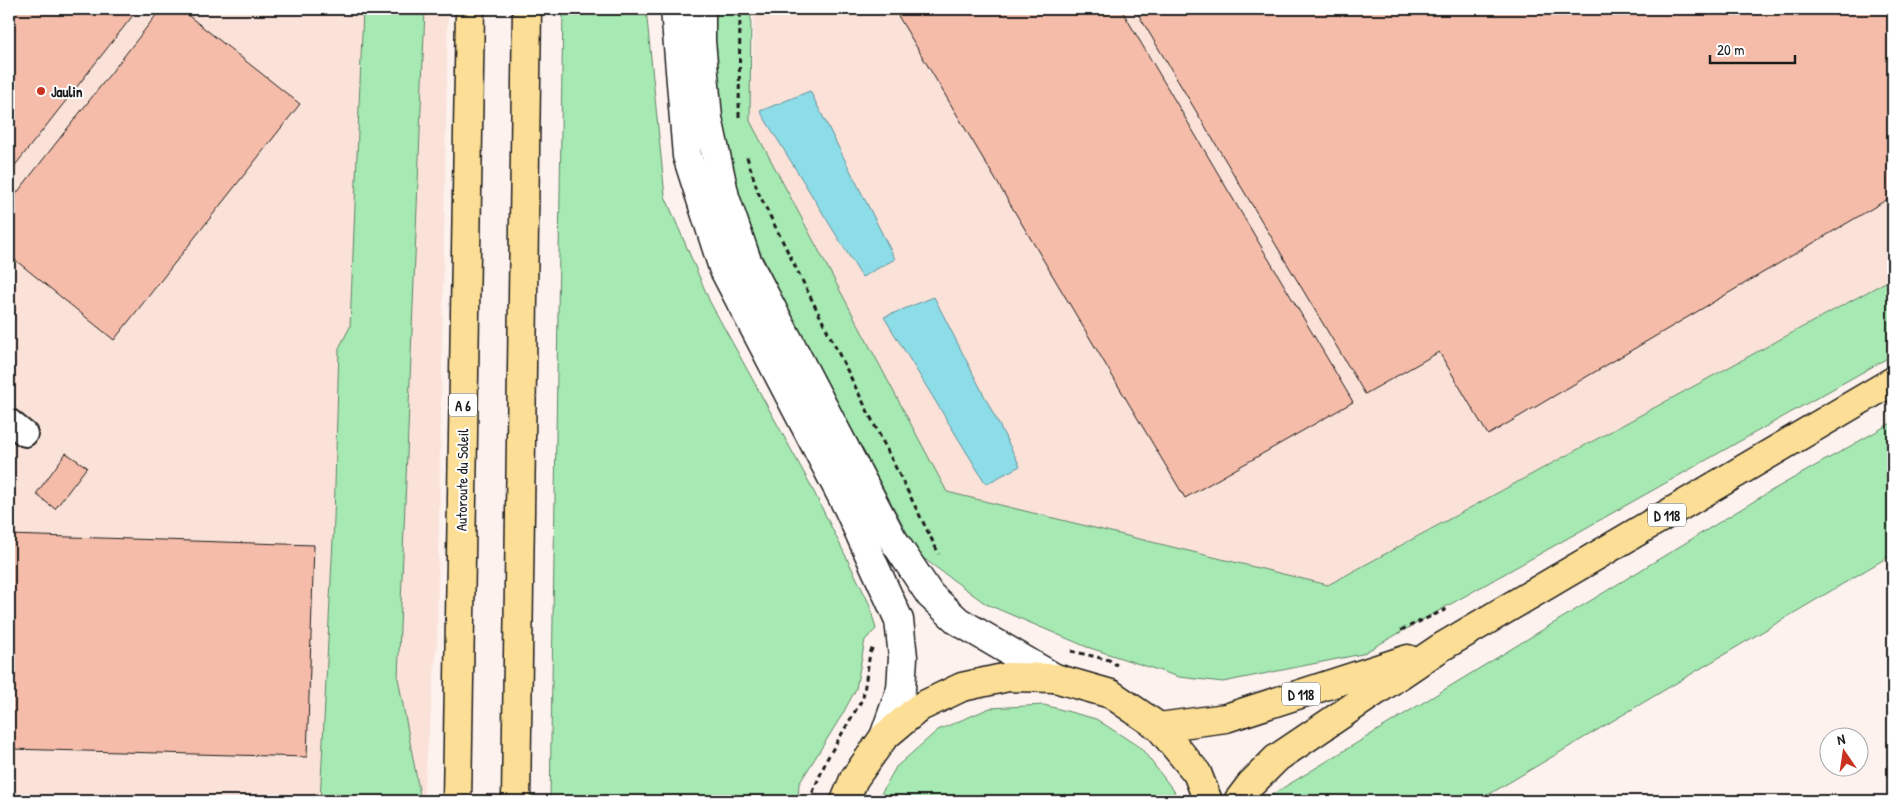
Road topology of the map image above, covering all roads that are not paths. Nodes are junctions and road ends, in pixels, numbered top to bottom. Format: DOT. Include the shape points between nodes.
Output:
graph roads {
  1 [pos="470,9"];
  2 [pos="527,9"];
  3 [pos="675,9"];
  4 [pos="702,9"];
  5 [pos="1893,381"];
  6 [pos="1440,648"];
  7 [pos="1055,678"];
  8 [pos="1159,727"];
  9 [pos="884,738"];
  10 [pos="457,801"];
  11 [pos="516,801"];
  12 [pos="845,801"];
  13 [pos="1208,801"];
  14 [pos="1238,801"];
  1 -- 10 [label="main road, Autoroute du Soleil / A 6"];
  2 -- 11 [label="main road"];
  3 -- 9 [label="main road" via="687,156 723,268 848,508 899,620 902,689"];
  4 -- 7 [label="main road" via="701,41 708,118 725,197 744,252 892,538 930,595 958,621"];
  5 -- 6 [label="main road, D 118"];
  6 -- 8 [label="main road, D 118" via="1226,718"];
  6 -- 14 [label="main road, D 118" via="1277,758"];
  7 -- 8 [label="main road" via="1111,694"];
  7 -- 9 [label="main road" via="1008,676 962,687 920,708"];
  8 -- 13 [label="main road" via="1197,773"];
  9 -- 12 [label="main road" via="854,779"];
}
